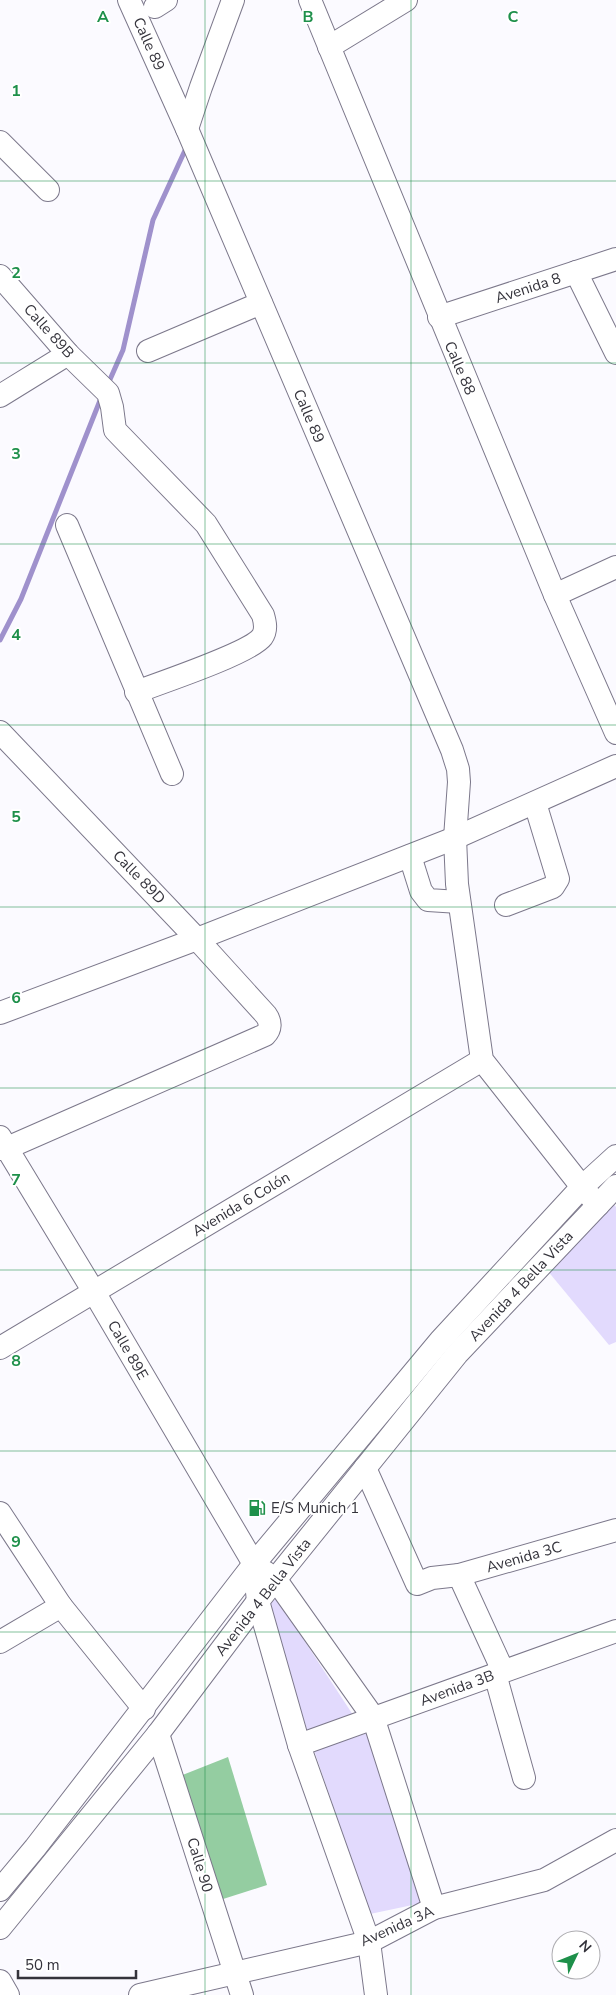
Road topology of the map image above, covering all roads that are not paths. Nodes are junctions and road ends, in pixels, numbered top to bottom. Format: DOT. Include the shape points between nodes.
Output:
graph roads {
  1 [pos="129,0"];
  2 [pos="234,0"];
  3 [pos="310,0"];
  4 [pos="406,0"];
  5 [pos="329,47"];
  6 [pos="187,129"];
  7 [pos="0,142"];
  8 [pos="48,190"];
  9 [pos="616,259"];
  10 [pos="576,272"];
  11 [pos="0,276"];
  12 [pos="261,303"];
  13 [pos="439,317"];
  14 [pos="148,351"];
  15 [pos="68,354"];
  16 [pos="616,354"];
  17 [pos="0,396"];
  18 [pos="67,526"];
  19 [pos="616,567"];
  20 [pos="555,595"];
  21 [pos="136,692"];
  22 [pos="0,732"];
  23 [pos="616,733"];
  24 [pos="616,766"];
  25 [pos="172,774"];
  26 [pos="534,803"];
  27 [pos="455,838"];
  28 [pos="410,856"];
  29 [pos="459,902"];
  30 [pos="506,905"];
  31 [pos="197,939"];
  32 [pos="1,1011"];
  33 [pos="482,1060"];
  34 [pos="2,1145"];
  35 [pos="612,1169"];
  36 [pos="616,1186"];
  37 [pos="582,1187"];
  38 [pos="598,1205"];
  39 [pos="94,1292"];
  40 [pos="0,1348"];
  41 [pos="365,1468"];
  42 [pos="0,1513"];
  43 [pos="616,1530"];
  44 [pos="254,1564"];
  45 [pos="459,1575"];
  46 [pos="276,1580"];
  47 [pos="258,1601"];
  48 [pos="61,1606"];
  49 [pos="616,1631"];
  50 [pos="0,1642"];
  51 [pos="499,1672"];
  52 [pos="144,1708"];
  53 [pos="373,1718"];
  54 [pos="158,1734"];
  55 [pos="299,1745"];
  56 [pos="524,1778"];
  57 [pos="616,1840"];
  58 [pos="0,1890"];
  59 [pos="434,1908"];
  60 [pos="0,1928"];
  61 [pos="369,1942"];
  62 [pos="234,1973"];
  63 [pos="0,1980"];
  64 [pos="8,1995"];
  65 [pos="140,1995"];
  66 [pos="242,1995"];
  67 [pos="376,1995"];
  1 -- 6 [label="street, Calle 89"];
  2 -- 6 [label="street"];
  3 -- 5 [label="street, Calle 88"];
  4 -- 5 [label="street"];
  5 -- 13 [label="street, Calle 88"];
  6 -- 12 [label="street, Calle 89"];
  7 -- 8 [label="street"];
  9 -- 10 [label="street, Avenida 8"];
  10 -- 13 [label="street, Avenida 8"];
  10 -- 16 [label="street"];
  11 -- 15 [label="street, Calle 89B"];
  12 -- 14 [label="street"];
  12 -- 27 [label="street, Calle 89" via="452,750 459,782"];
  13 -- 20 [label="street, Calle 88"];
  15 -- 17 [label="street"];
  15 -- 21 [label="street, Calle 89B" via="108,393 115,430 206,524 263,614 266,625 264,635 248,649"];
  18 -- 21 [label="street"];
  19 -- 20 [label="street"];
  20 -- 23 [label="street, Calle 88"];
  21 -- 25 [label="street"];
  22 -- 31 [label="street, Calle 89D"];
  24 -- 26 [label="street"];
  26 -- 27 [label="street"];
  26 -- 30 [label="street" via="558,879 553,887"];
  27 -- 28 [label="street"];
  27 -- 29 [label="street, Calle 89"];
  28 -- 29 [label="street" via="428,900"];
  28 -- 31 [label="street"];
  29 -- 33 [label="street, Calle 89"];
  31 -- 32 [label="street"];
  31 -- 34 [label="street, Calle 89D" via="266,1014 269,1031"];
  33 -- 37 [label="street"];
  33 -- 39 [label="street, Avenida 6 Colón"];
  34 -- 39 [label="street, Calle 89E"];
  35 -- 37 [label="street, Avenida 4 Bella Vista"];
  36 -- 38 [label="street, Avenida 4 Bella Vista"];
  37 -- 38 [label="street"];
  37 -- 44 [label="street, Avenida 4 Bella Vista" via="440,1341"];
  38 -- 41 [label="street, Avenida 4 Bella Vista" via="457,1354"];
  39 -- 40 [label="street, Avenida 6 Colón"];
  39 -- 44 [label="street, Calle 89E"];
  41 -- 45 [label="street, Avenida 3C" via="416,1584 432,1578"];
  41 -- 46 [label="street, Avenida 4 Bella Vista"];
  42 -- 48 [label="street"];
  43 -- 45 [label="street, Avenida 3C"];
  44 -- 46 [label="street"];
  44 -- 47 [label="street"];
  44 -- 52 [label="street, Avenida 4 Bella Vista"];
  45 -- 51 [label="street"];
  46 -- 47 [label="street, Avenida 4 Bella Vista"];
  46 -- 53 [label="street"];
  47 -- 54 [label="street, Avenida 4 Bella Vista"];
  47 -- 55 [label="street"];
  48 -- 50 [label="street"];
  48 -- 52 [label="street"];
  49 -- 51 [label="street, Avenida 3B"];
  51 -- 53 [label="street, Avenida 3B"];
  51 -- 56 [label="street"];
  52 -- 58 [label="street, Avenida 4 Bella Vista"];
  53 -- 55 [label="street, Avenida 3B"];
  53 -- 59 [label="street"];
  54 -- 60 [label="street, Avenida 4 Bella Vista"];
  54 -- 62 [label="street, Calle 90"];
  55 -- 61 [label="street"];
  57 -- 59 [label="street, Avenida 3A" via="544,1880"];
  59 -- 61 [label="street, Avenida 3A"];
  61 -- 62 [label="street, Avenida 3A"];
  61 -- 67 [label="street"];
  62 -- 65 [label="street, Avenida 3A"];
  62 -- 66 [label="street, Calle 90"];
  63 -- 64 [label="street"];
}
